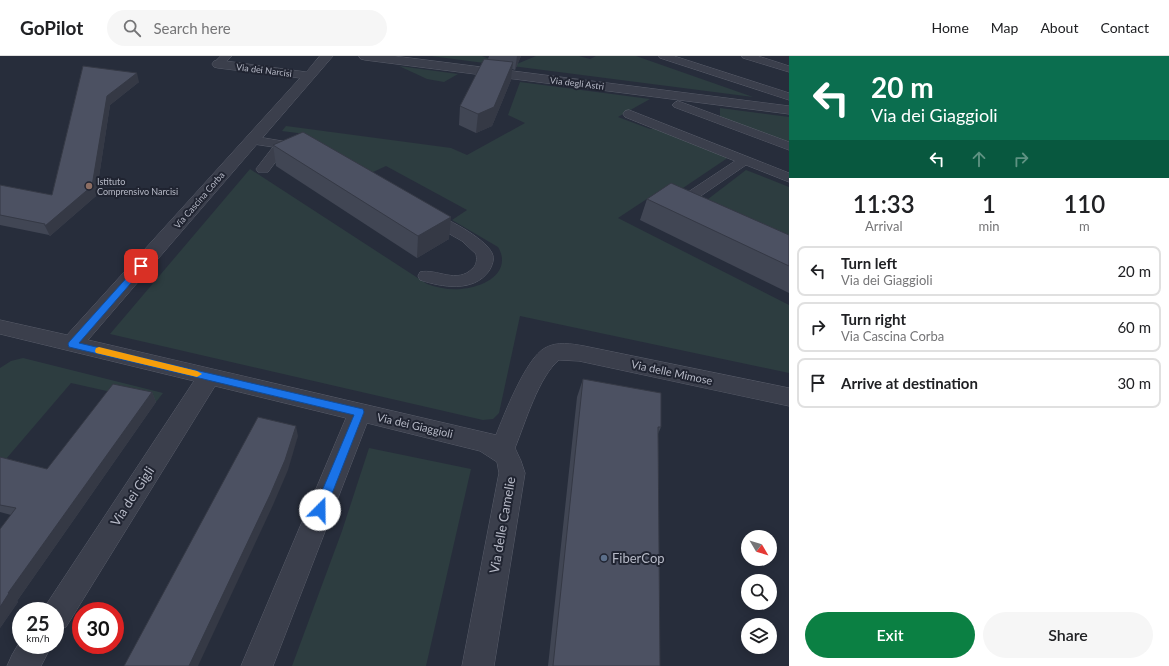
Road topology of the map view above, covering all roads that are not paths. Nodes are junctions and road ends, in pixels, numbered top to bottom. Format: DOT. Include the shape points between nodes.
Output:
graph roads {
  1 [pos="327,56"];
  2 [pos="365,56"];
  3 [pos="664,56"];
  4 [pos="747,56"];
  5 [pos="222,60"];
  6 [pos="789,69"];
  7 [pos="310,76"];
  8 [pos="789,97"];
  9 [pos="678,105"];
  10 [pos="789,110"];
  11 [pos="629,114"];
  12 [pos="252,140"];
  13 [pos="282,145"];
  14 [pos="789,146"];
  15 [pos="312,147"];
  16 [pos="745,160"];
  17 [pos="263,168"];
  18 [pos="789,178"];
  19 [pos="666,197"];
  20 [pos="682,203"];
  21 [pos="696,209"];
  22 [pos="418,210"];
  23 [pos="426,276"];
  24 [pos="3,332"];
  25 [pos="72,344"];
  26 [pos="209,377"];
  27 [pos="789,397"];
  28 [pos="360,412"];
  29 [pos="501,451"];
  30 [pos="64,602"];
  31 [pos="30,654"];
  32 [pos="23,666"];
  33 [pos="257,666"];
  34 [pos="478,666"];
  1 -- 7 [label="street, Via Cascina Corba"];
  2 -- 10 [label="street, Via degli Astri"];
  3 -- 8 [label="lane"];
  4 -- 6 [label="lane"];
  5 -- 7 [label="street, Via dei Narcisi"];
  7 -- 12 [label="street, Via Cascina Corba"];
  9 -- 14 [label="lane"];
  11 -- 16 [label="lane"];
  12 -- 13 [label="lane"];
  12 -- 25 [label="street, Via Cascina Corba"];
  13 -- 15 [label="lane" via="305,143"];
  13 -- 17 [label="lane"];
  16 -- 18 [label="lane"];
  16 -- 20 [label="lane"];
  19 -- 20 [label="lane"];
  20 -- 21 [label="lane"];
  22 -- 23 [label="lane" via="477,245 484,254 485,263 480,271 470,278 441,281"];
  24 -- 25 [label="street, Via dei Giaggioli"];
  25 -- 26 [label="street, Via dei Giaggioli"];
  26 -- 28 [label="street, Via dei Giaggioli"];
  26 -- 30 [label="street, Via dei Gigli"];
  27 -- 29 [label="street, Via delle Mimose" via="594,356 553,352 535,374"];
  28 -- 29 [label="street, Via dei Giaggioli" via="486,442"];
  28 -- 33 [label="street"];
  29 -- 34 [label="street, Via delle Camelie" via="510,459 512,473"];
  31 -- 32 [label="street"];
}
